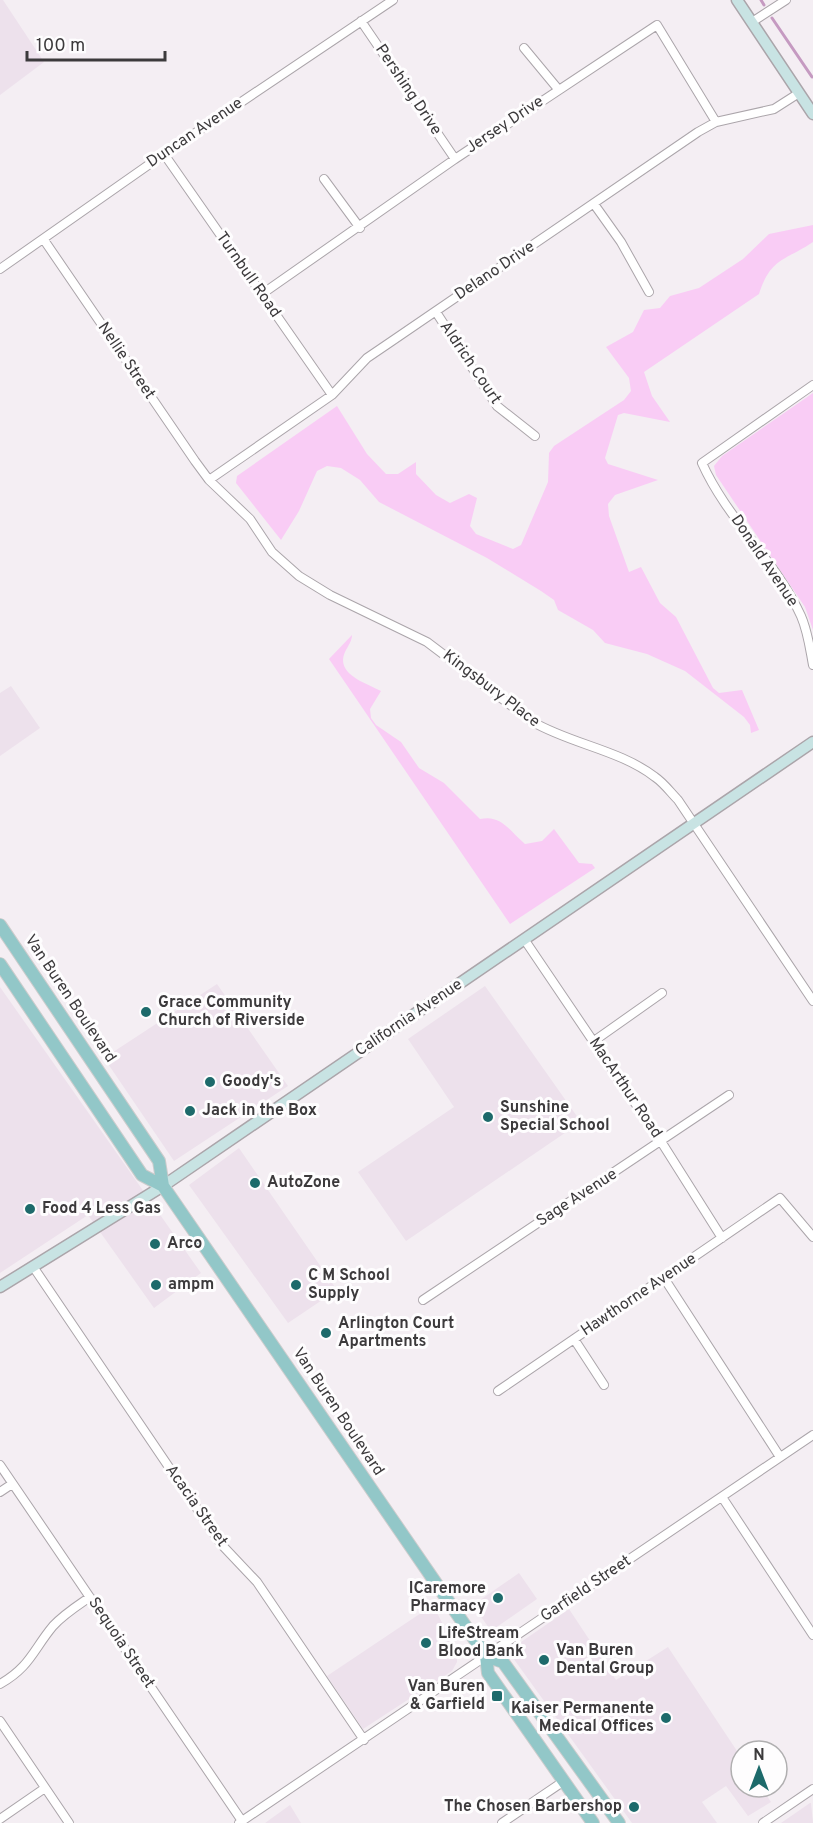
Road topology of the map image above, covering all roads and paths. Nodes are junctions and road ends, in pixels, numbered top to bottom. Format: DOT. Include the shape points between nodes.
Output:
graph roads {
  1 [pos="393,0"];
  2 [pos="737,0"];
  3 [pos="786,0"];
  4 [pos="361,21"];
  5 [pos="752,22"];
  6 [pos="524,48"];
  7 [pos="558,89"];
  8 [pos="799,93"];
  9 [pos="813,114"];
  10 [pos="716,122"];
  11 [pos="164,154"];
  12 [pos="455,159"];
  13 [pos="324,179"];
  14 [pos="594,204"];
  15 [pos="360,228"];
  16 [pos="44,240"];
  17 [pos="0,269"];
  18 [pos="649,292"];
  19 [pos="262,294"];
  20 [pos="436,312"];
  21 [pos="813,386"];
  22 [pos="332,395"];
  23 [pos="535,436"];
  24 [pos="209,480"];
  25 [pos="813,665"];
  26 [pos="813,742"];
  27 [pos="693,823"];
  28 [pos="0,925"];
  29 [pos="524,939"];
  30 [pos="0,964"];
  31 [pos="662,993"];
  32 [pos="813,1001"];
  33 [pos="594,1041"];
  34 [pos="729,1095"];
  35 [pos="662,1143"];
  36 [pos="163,1186"];
  37 [pos="813,1237"];
  38 [pos="722,1238"];
  39 [pos="34,1268"];
  40 [pos="664,1278"];
  41 [pos="0,1287"];
  42 [pos="423,1299"];
  43 [pos="574,1339"];
  44 [pos="604,1385"];
  45 [pos="498,1391"];
  46 [pos="813,1435"];
  47 [pos="780,1456"];
  48 [pos="0,1465"];
  49 [pos="12,1484"];
  50 [pos="0,1492"];
  51 [pos="722,1497"];
  52 [pos="90,1597"];
  53 [pos="813,1635"];
  54 [pos="486,1656"];
  55 [pos="0,1684"];
  56 [pos="0,1721"];
  57 [pos="530,1733"];
  58 [pos="364,1740"];
  59 [pos="564,1781"];
  60 [pos="45,1788"];
  61 [pos="813,1789"];
  62 [pos="598,1794"];
  63 [pos="0,1819"];
  64 [pos="241,1822"];
  65 [pos="69,1823"];
  66 [pos="502,1823"];
  67 [pos="593,1823"];
  68 [pos="619,1823"];
  69 [pos="763,1823"];
  1 -- 4 [label="street, Duncan Avenue"];
  2 -- 5 [label="main road"];
  3 -- 5 [label="street"];
  4 -- 11 [label="street, Duncan Avenue"];
  4 -- 12 [label="street, Pershing Drive"];
  5 -- 8 [label="main road"];
  6 -- 7 [label="street"];
  7 -- 10 [label="street, Jersey Drive" via="657,25"];
  7 -- 12 [label="street, Jersey Drive"];
  8 -- 9 [label="main road"];
  8 -- 10 [label="street, Delano Drive" via="774,109"];
  10 -- 14 [label="street, Delano Drive"];
  11 -- 16 [label="street, Duncan Avenue"];
  11 -- 19 [label="street, Turnbull Road"];
  12 -- 15 [label="street, Jersey Drive"];
  13 -- 15 [label="street"];
  14 -- 18 [label="street"];
  14 -- 20 [label="street, Delano Drive"];
  15 -- 19 [label="street, Jersey Drive"];
  16 -- 17 [label="street, Duncan Avenue"];
  16 -- 24 [label="street, Nellie Street"];
  19 -- 22 [label="street, Turnbull Road"];
  20 -- 22 [label="street, Delano Drive" via="367,358"];
  20 -- 23 [label="street, Aldrich Court" via="497,406"];
  21 -- 25 [label="street, Donald Avenue" via="702,463 713,488 801,616"];
  22 -- 24 [label="street, Delano Drive"];
  24 -- 27 [label="street, Kingsbury Place" via="242,511 272,552 298,576 427,642 532,722 630,762 655,777 678,800"];
  26 -- 27 [label="main road, California Avenue"];
  27 -- 29 [label="main road, California Avenue"];
  27 -- 32 [label="street, Kingsbury Place"];
  28 -- 36 [label="main road, Van Buren Boulevard" via="159,1161"];
  29 -- 33 [label="street, MacArthur Road"];
  29 -- 36 [label="main road, California Avenue"];
  30 -- 36 [label="main road, Van Buren Boulevard" via="142,1175"];
  31 -- 33 [label="street"];
  33 -- 35 [label="street, MacArthur Road"];
  34 -- 35 [label="street, Sage Avenue"];
  35 -- 38 [label="street, MacArthur Road"];
  35 -- 42 [label="street, Sage Avenue"];
  36 -- 39 [label="main road, California Avenue"];
  36 -- 54 [label="main road, Van Buren Boulevard"];
  37 -- 38 [label="street, Hawthorne Avenue" via="780,1198"];
  38 -- 40 [label="street, Hawthorne Avenue"];
  39 -- 41 [label="main road, California Avenue"];
  39 -- 58 [label="street, Acacia Street" via="221,1544 257,1582"];
  40 -- 43 [label="street, Hawthorne Avenue"];
  40 -- 47 [label="street"];
  43 -- 44 [label="street"];
  43 -- 45 [label="street, Hawthorne Avenue"];
  46 -- 47 [label="street, Garfield Street"];
  47 -- 51 [label="street, Garfield Street"];
  48 -- 49 [label="street, Sequoia Street"];
  49 -- 50 [label="street"];
  49 -- 52 [label="street, Sequoia Street"];
  51 -- 53 [label="street"];
  51 -- 54 [label="street, Garfield Street"];
  52 -- 55 [label="street" via="53,1627 27,1665"];
  52 -- 64 [label="street, Sequoia Street"];
  54 -- 57 [label="main road, Van Buren Boulevard" via="488,1673"];
  54 -- 58 [label="street, Garfield Street"];
  54 -- 62 [label="main road, Van Buren Boulevard" via="503,1662"];
  56 -- 60 [label="street"];
  57 -- 59 [label="main road, Van Buren Boulevard"];
  57 -- 62 [label="main road" via="554,1753 582,1795 590,1799"];
  58 -- 64 [label="street, Garfield Street"];
  59 -- 66 [label="street"];
  59 -- 67 [label="main road, Van Buren Boulevard"];
  60 -- 63 [label="street"];
  60 -- 65 [label="street"];
  61 -- 69 [label="street"];
  62 -- 68 [label="main road, Van Buren Boulevard"];
}
